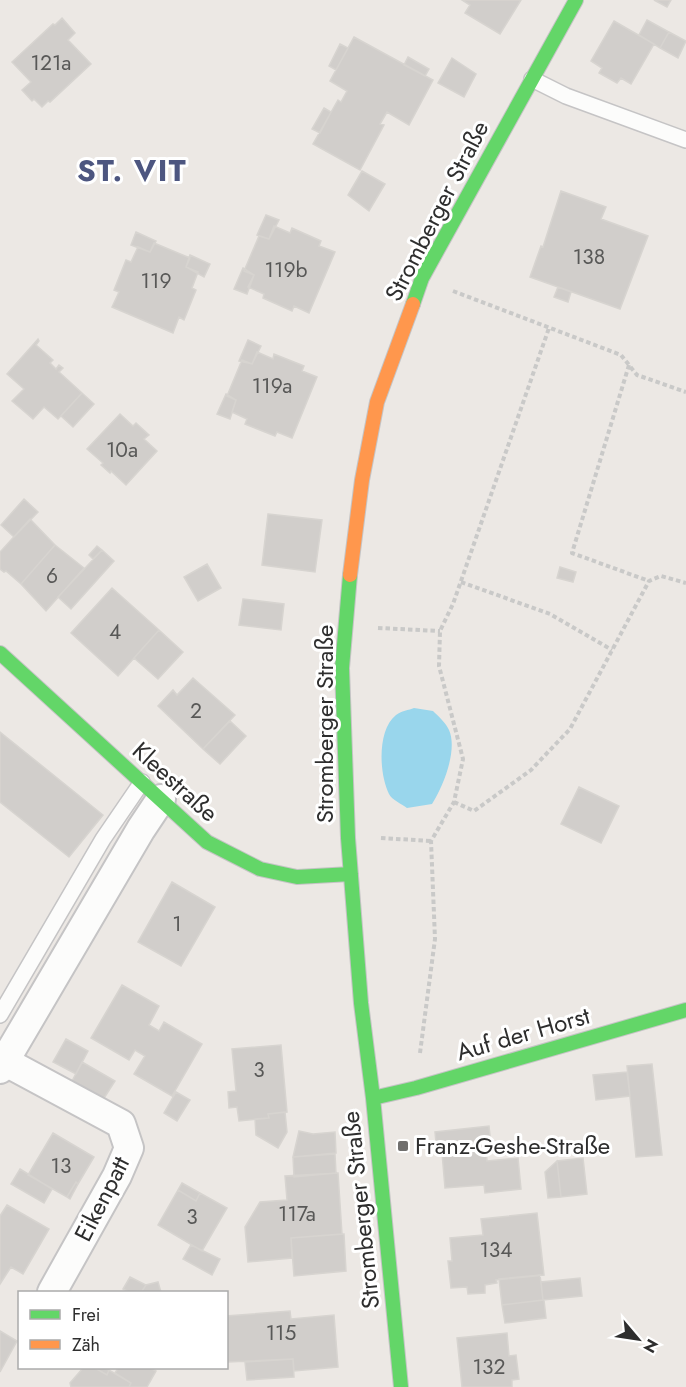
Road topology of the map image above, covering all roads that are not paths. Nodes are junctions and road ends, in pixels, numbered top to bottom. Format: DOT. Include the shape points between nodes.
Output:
graph roads {
  1 [pos="576,0"];
  2 [pos="532,79"];
  3 [pos="686,140"];
  4 [pos="0,653"];
  5 [pos="152,791"];
  6 [pos="351,874"];
  7 [pos="686,1010"];
  8 [pos="0,1015"];
  9 [pos="2,1065"];
  10 [pos="373,1098"];
  11 [pos="53,1291"];
  12 [pos="401,1387"];
  1 -- 2 [label="main road, Stromberger Straße"];
  2 -- 3 [label="lane" via="566,96"];
  2 -- 6 [label="main road, Stromberger Straße" via="422,278 377,402 362,480 342,668"];
  4 -- 5 [label="main road, Kleestraße"];
  5 -- 6 [label="main road, Kleestraße" via="207,842 260,869 297,877"];
  5 -- 8 [label="lane" via="103,839"];
  5 -- 9 [label="street, Eikenpatt" via="141,829"];
  6 -- 10 [label="main road, Stromberger Straße"];
  7 -- 10 [label="main road, Auf der Horst"];
  9 -- 11 [label="street, Eikenpatt" via="121,1124 129,1148"];
  10 -- 12 [label="main road, Stromberger Straße"];
}
